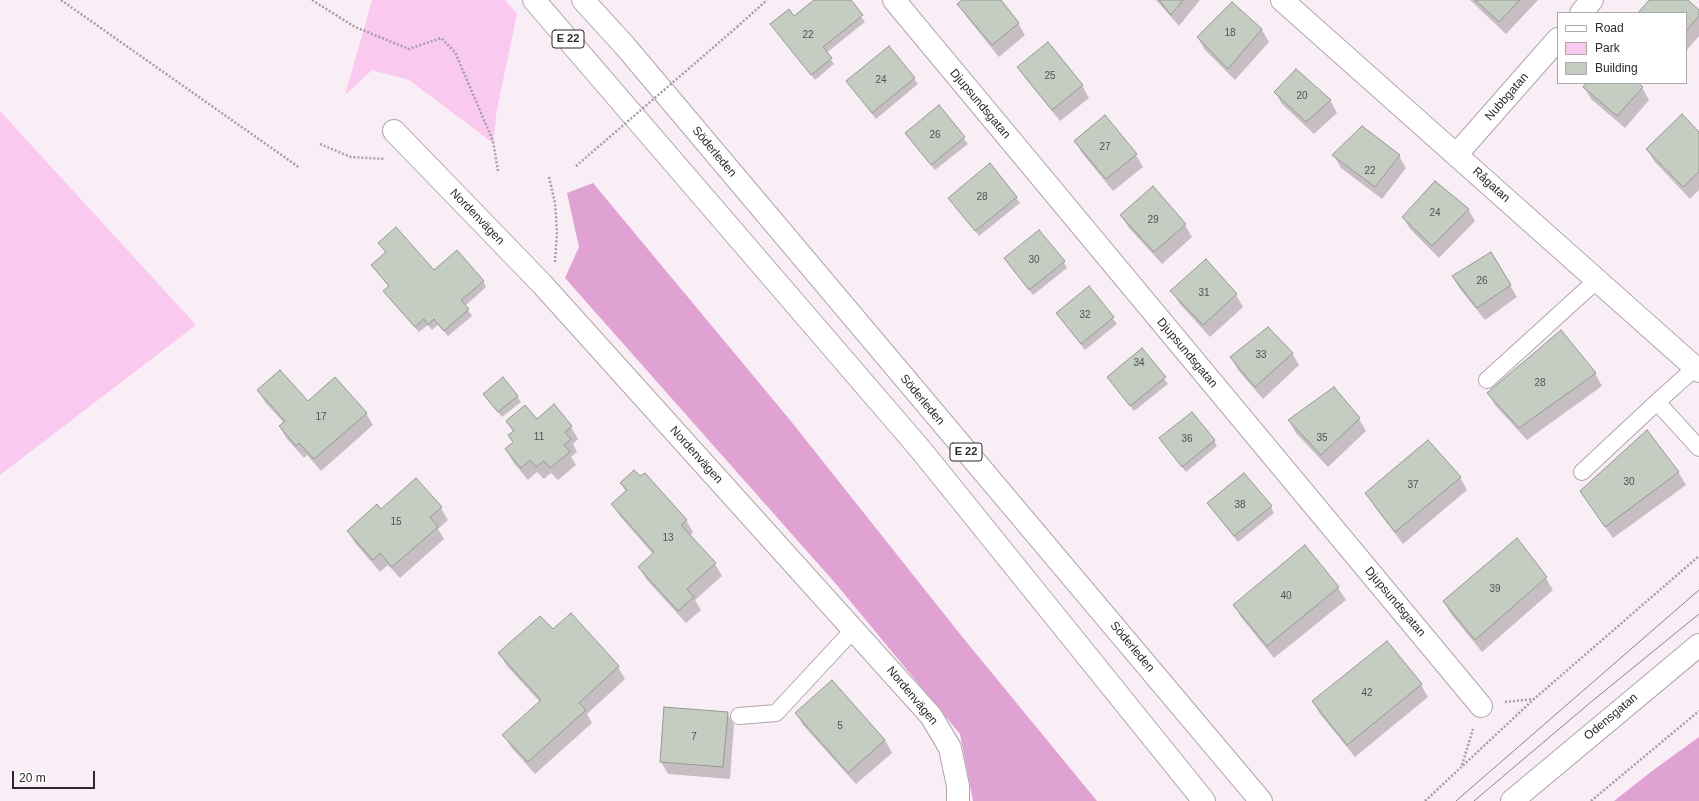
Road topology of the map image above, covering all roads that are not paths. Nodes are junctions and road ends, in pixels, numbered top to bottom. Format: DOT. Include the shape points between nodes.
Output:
graph roads {
  1 [pos="534,0"];
  2 [pos="583,0"];
  3 [pos="894,0"];
  4 [pos="1282,0"];
  5 [pos="1592,0"];
  6 [pos="1582,12"];
  7 [pos="1557,40"];
  8 [pos="394,132"];
  9 [pos="1456,155"];
  10 [pos="1597,280"];
  11 [pos="1697,369"];
  12 [pos="1487,380"];
  13 [pos="1657,402"];
  14 [pos="1699,448"];
  15 [pos="1582,472"];
  16 [pos="854,630"];
  17 [pos="1699,645"];
  18 [pos="1481,706"];
  19 [pos="739,716"];
  20 [pos="1518,796"];
  21 [pos="958,801"];
  22 [pos="1204,801"];
  23 [pos="1261,801"];
  1 -- 22 [label="main road, E 22" via="921,450"];
  2 -- 23 [label="main road, Söderleden / E 22" via="625,46"];
  3 -- 18 [label="main road, Djupsundsgatan"];
  4 -- 9 [label="main road, Rågatan"];
  5 -- 6 [label="main road"];
  7 -- 9 [label="main road, Nubbgatan"];
  8 -- 16 [label="main road, Nordenvägen" via="542,284"];
  9 -- 10 [label="main road, Rågatan"];
  10 -- 11 [label="main road, Rågatan"];
  10 -- 12 [label="lane"];
  11 -- 13 [label="lane"];
  13 -- 14 [label="lane"];
  13 -- 15 [label="lane"];
  16 -- 19 [label="lane" via="776,713"];
  16 -- 21 [label="main road, Nordenvägen" via="931,716 950,748 958,786"];
  17 -- 20 [label="main road, Odensgatan"];
}
